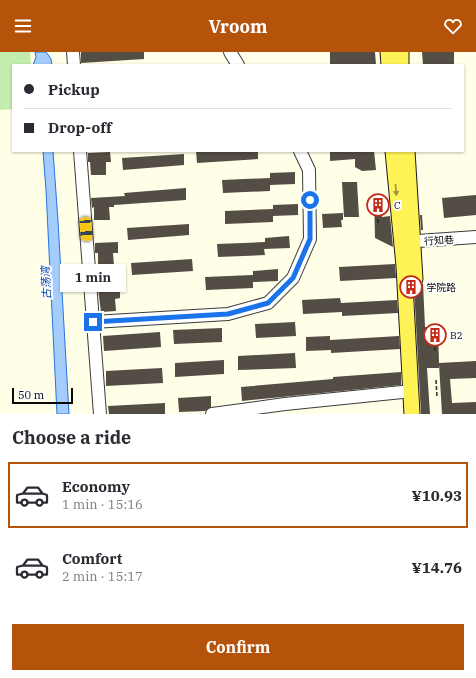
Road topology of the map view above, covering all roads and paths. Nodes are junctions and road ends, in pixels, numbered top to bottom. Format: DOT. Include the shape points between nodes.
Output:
graph roads {
  1 [pos="73,52"];
  2 [pos="230,52"];
  3 [pos="388,52"];
  4 [pos="400,52"];
  5 [pos="74,64"];
  6 [pos="237,64"];
  7 [pos="389,64"];
  8 [pos="401,64"];
  9 [pos="80,152"];
  10 [pos="300,152"];
  11 [pos="393,152"];
  12 [pos="407,152"];
  13 [pos="378,195"];
  14 [pos="378,224"];
  15 [pos="476,237"];
  16 [pos="407,242"];
  17 [pos="93,322"];
  18 [pos="434,330"];
  19 [pos="435,351"];
  20 [pos="436,380"];
  21 [pos="412,391"];
  22 [pos="437,397"];
  23 [pos="100,414"];
  24 [pos="212,414"];
  25 [pos="412,414"];
  26 [pos="422,414"];
  1 -- 5 [label="street"];
  2 -- 6 [label="street"];
  3 -- 7 [label="main road"];
  4 -- 8 [label="main road"];
  9 -- 17 [label="street"];
  10 -- 17 [label="street" via="309,170 310,239 293,278 268,303 228,314"];
  11 -- 16 [label="main road, one-way"];
  12 -- 16 [label="main road"];
  13 -- 14 [label="path"];
  15 -- 16 [label="street, 行知巷"];
  16 -- 21 [label="main road"];
  16 -- 26 [label="main road"];
  17 -- 23 [label="street"];
  18 -- 19 [label="path"];
  20 -- 22 [label="path"];
  21 -- 24 [label="street"];
  21 -- 25 [label="main road"];
}
